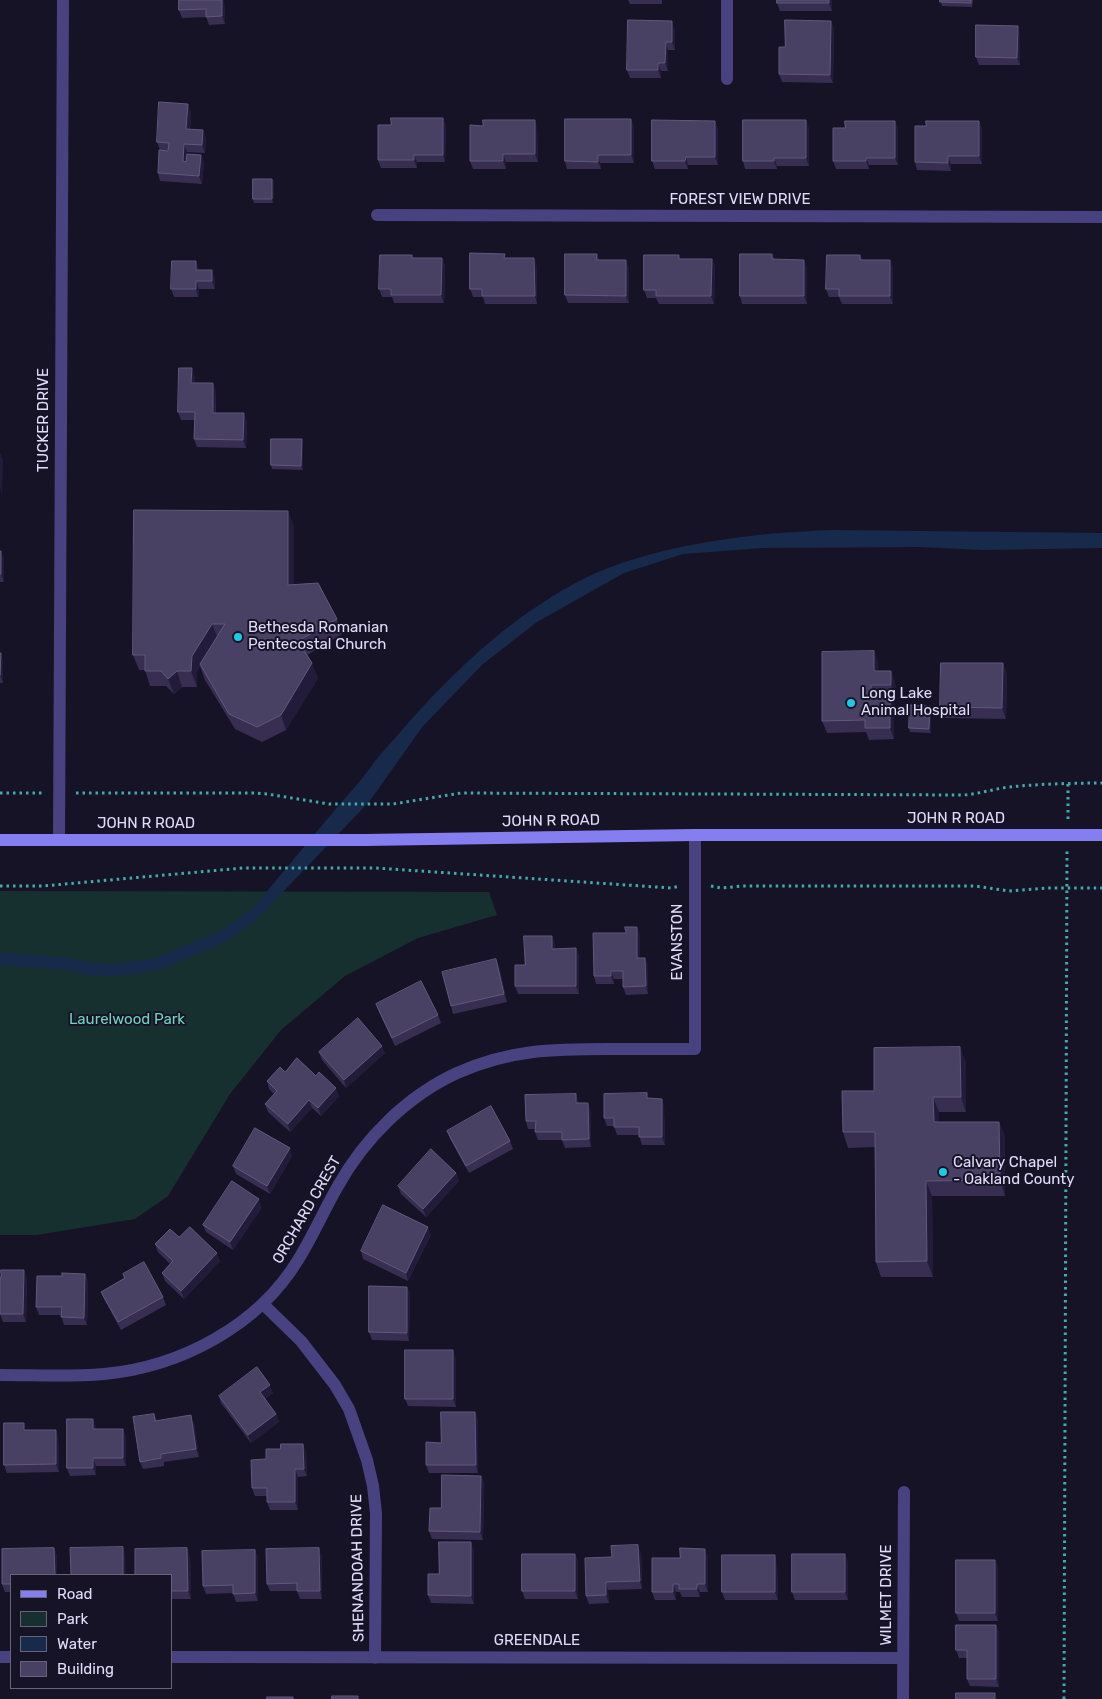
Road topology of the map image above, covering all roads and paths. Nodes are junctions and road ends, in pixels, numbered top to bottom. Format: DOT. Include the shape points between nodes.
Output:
graph roads {
  1 [pos="63,0"];
  2 [pos="727,0"];
  3 [pos="727,79"];
  4 [pos="377,215"];
  5 [pos="1102,217"];
  6 [pos="1102,783"];
  7 [pos="1068,784"];
  8 [pos="0,793"];
  9 [pos="78,793"];
  10 [pos="38,794"];
  11 [pos="1068,795"];
  12 [pos="695,835"];
  13 [pos="1102,835"];
  14 [pos="0,840"];
  15 [pos="59,840"];
  16 [pos="1066,879"];
  17 [pos="0,886"];
  18 [pos="673,886"];
  19 [pos="717,886"];
  20 [pos="1066,888"];
  21 [pos="1102,888"];
  22 [pos="695,1049"];
  23 [pos="263,1304"];
  24 [pos="0,1375"];
  25 [pos="904,1492"];
  26 [pos="172,1657"];
  27 [pos="376,1658"];
  28 [pos="902,1658"];
  29 [pos="903,1699"];
  30 [pos="1064,1699"];
  1 -- 15 [label="street, TUCKER DRIVE"];
  2 -- 3 [label="street"];
  4 -- 5 [label="street, FOREST VIEW DRIVE"];
  6 -- 7 [label="path"];
  7 -- 9 [label="path" via="1012,787 963,795 462,793 393,804 329,804 253,793"];
  7 -- 11 [label="path"];
  8 -- 10 [label="path"];
  12 -- 13 [label="main road, JOHN R ROAD"];
  12 -- 15 [label="main road, JOHN R ROAD"];
  12 -- 22 [label="street, EVANSTON"];
  14 -- 15 [label="main road, JOHN R ROAD"];
  16 -- 20 [label="path"];
  17 -- 18 [label="path" via="43,886 243,868 376,868"];
  19 -- 20 [label="path" via="975,886 1009,891"];
  20 -- 21 [label="path"];
  20 -- 30 [label="path"];
  22 -- 23 [label="street, ORCHARD CREST" via="539,1050 487,1062 455,1074 415,1099 370,1141 338,1185 298,1261"];
  23 -- 24 [label="street, ORCHARD CREST" via="222,1336 189,1352 135,1369 73,1376"];
  23 -- 27 [label="street, SHENANDOAH DRIVE" via="301,1341 335,1385 349,1409 367,1460 376,1513"];
  25 -- 28 [label="street, WILMET DRIVE"];
  26 -- 27 [label="street, GREENDALE"];
  27 -- 28 [label="street, GREENDALE"];
  28 -- 29 [label="street, WILMET DRIVE"];
}
